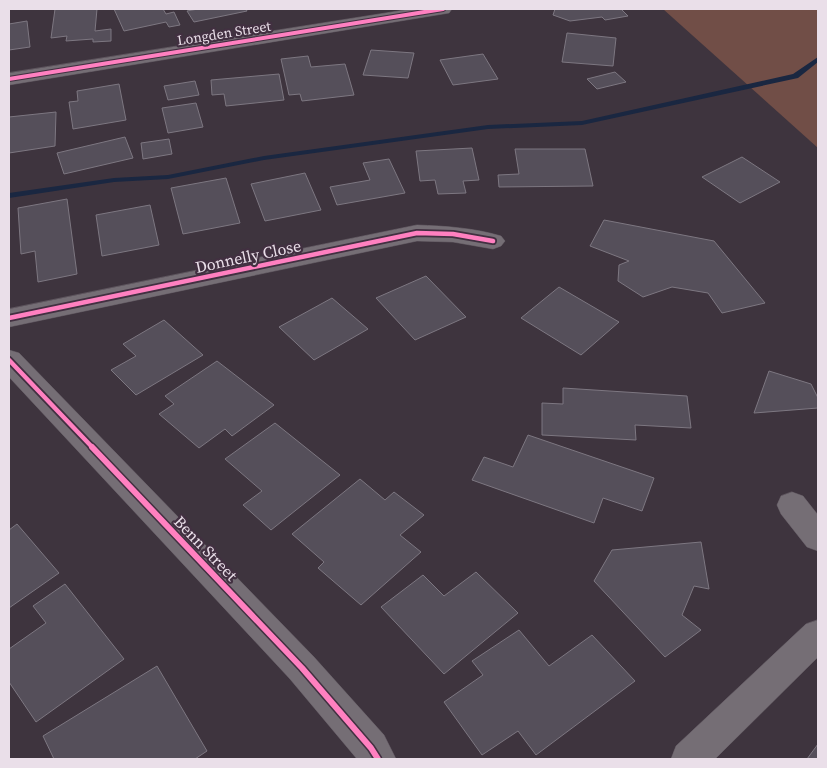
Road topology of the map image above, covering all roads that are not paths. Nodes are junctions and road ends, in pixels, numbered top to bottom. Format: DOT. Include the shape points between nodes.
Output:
graph roads {
  1 [pos="443,9"];
  2 [pos="9,79"];
  3 [pos="493,241"];
  4 [pos="9,318"];
  5 [pos="9,360"];
  6 [pos="792,505"];
  7 [pos="818,538"];
  8 [pos="818,635"];
  9 [pos="378,759"];
  10 [pos="689,759"];
  1 -- 2 [label="street, Longden Street"];
  3 -- 4 [label="street, Donnelly Close" via="453,234 417,233"];
  5 -- 9 [label="street, Benn Street" via="302,668"];
  6 -- 7 [label="street"];
  8 -- 10 [label="street"];
}
